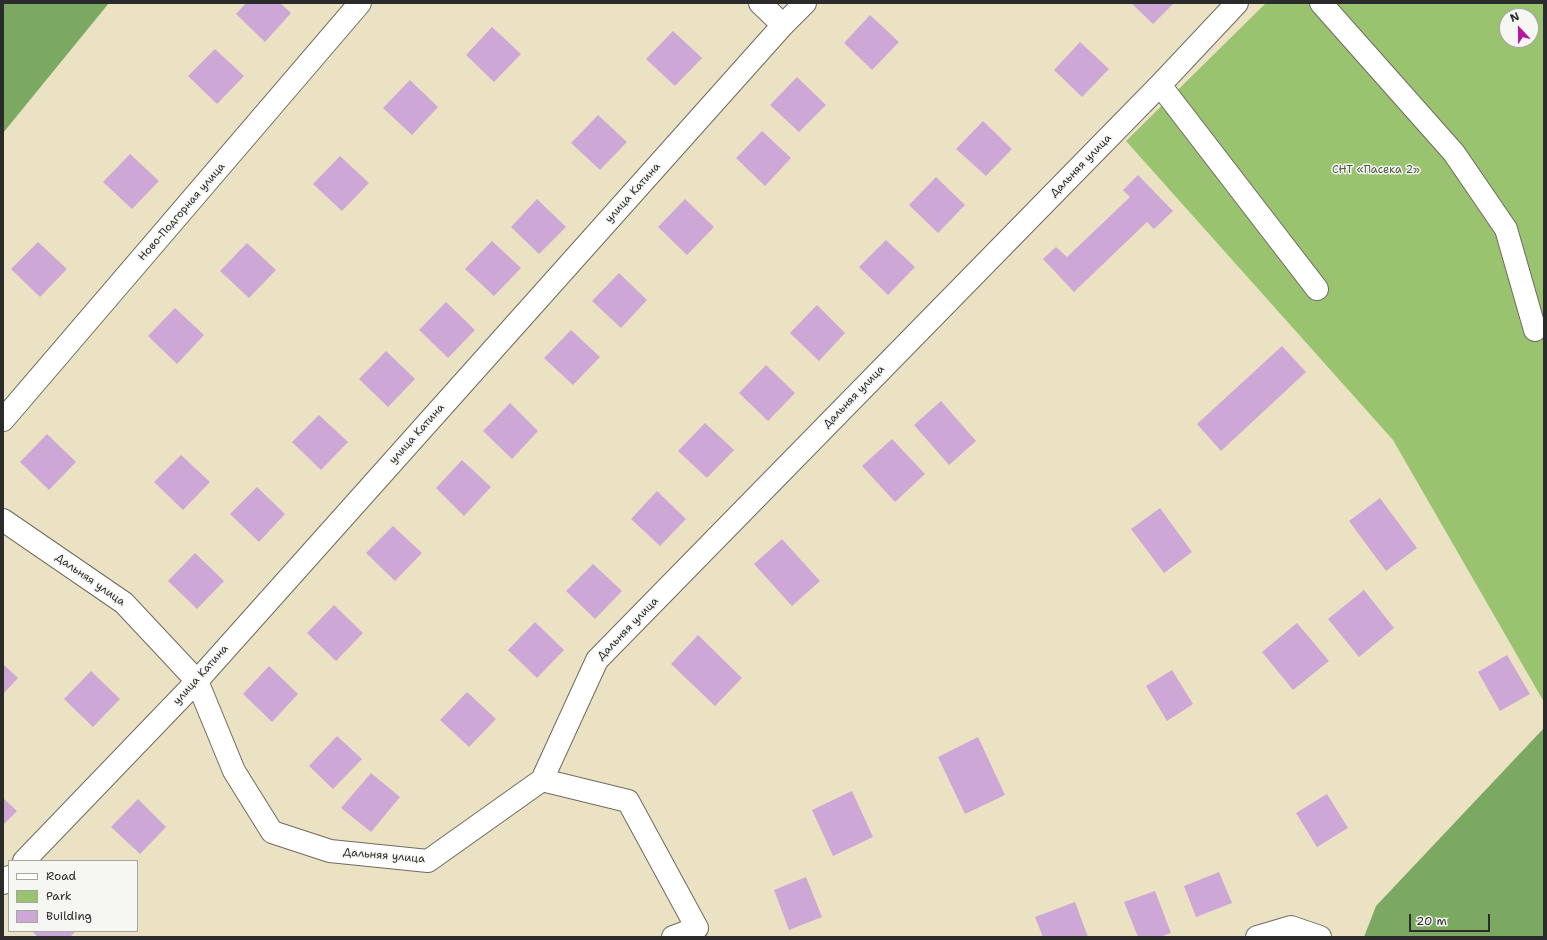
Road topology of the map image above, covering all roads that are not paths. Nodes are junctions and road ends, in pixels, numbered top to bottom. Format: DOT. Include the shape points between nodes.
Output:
graph roads {
  1 [pos="360,3"];
  2 [pos="760,3"];
  3 [pos="805,3"];
  4 [pos="1237,3"];
  5 [pos="1321,3"];
  6 [pos="783,25"];
  7 [pos="1160,85"];
  8 [pos="1317,289"];
  9 [pos="1535,330"];
  10 [pos="3,420"];
  11 [pos="3,520"];
  12 [pos="197,681"];
  13 [pos="542,780"];
  14 [pos="25,860"];
  15 [pos="701,934"];
  16 [pos="674,937"];
  17 [pos="1256,937"];
  18 [pos="1320,937"];
  1 -- 10 [label="street, Ново-Подгорная улица"];
  2 -- 6 [label="street"];
  3 -- 6 [label="street, улица Катина"];
  4 -- 7 [label="street, Дальняя улица"];
  5 -- 9 [label="street" via="1454,153 1506,229"];
  6 -- 12 [label="street, улица Катина"];
  7 -- 8 [label="street"];
  7 -- 13 [label="street, Дальняя улица" via="597,660"];
  11 -- 12 [label="street, Дальняя улица" via="124,603"];
  12 -- 13 [label="street, Дальняя улица" via="234,771 272,832 330,851 428,861"];
  12 -- 14 [label="street, улица Катина"];
  13 -- 15 [label="street" via="628,801"];
  15 -- 16 [label="street"];
  17 -- 18 [label="street" via="1291,927"];
}
